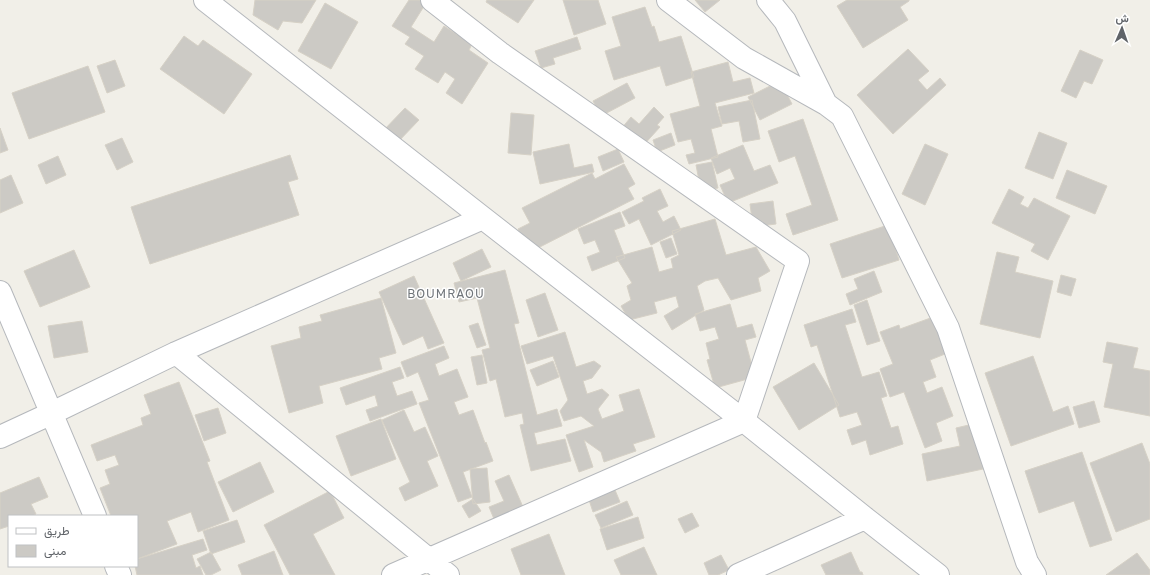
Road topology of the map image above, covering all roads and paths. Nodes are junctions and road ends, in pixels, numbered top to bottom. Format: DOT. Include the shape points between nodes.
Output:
graph roads {
  1 [pos="205,0"];
  2 [pos="432,0"];
  3 [pos="668,0"];
  4 [pos="768,0"];
  5 [pos="826,104"];
  6 [pos="483,218"];
  7 [pos="0,292"];
  8 [pos="176,353"];
  9 [pos="52,413"];
  10 [pos="744,421"];
  11 [pos="0,436"];
  12 [pos="95,515"];
  13 [pos="865,518"];
  14 [pos="429,559"];
  15 [pos="393,575"];
  16 [pos="448,575"];
  17 [pos="738,575"];
  18 [pos="938,575"];
  19 [pos="1035,575"];
  1 -- 6 [label="street"];
  2 -- 10 [label="street" via="500,53 798,261"];
  3 -- 5 [label="street" via="744,58"];
  4 -- 5 [label="street" via="785,21"];
  5 -- 19 [label="street" via="842,116 948,328 1027,562"];
  6 -- 8 [label="street"];
  6 -- 10 [label="street"];
  7 -- 9 [label="street"];
  8 -- 9 [label="street"];
  8 -- 14 [label="street"];
  9 -- 11 [label="street"];
  9 -- 12 [label="street"];
  10 -- 13 [label="street"];
  10 -- 14 [label="street"];
  13 -- 17 [label="street"];
  13 -- 18 [label="street"];
  14 -- 15 [label="street"];
  14 -- 16 [label="street"];
}
